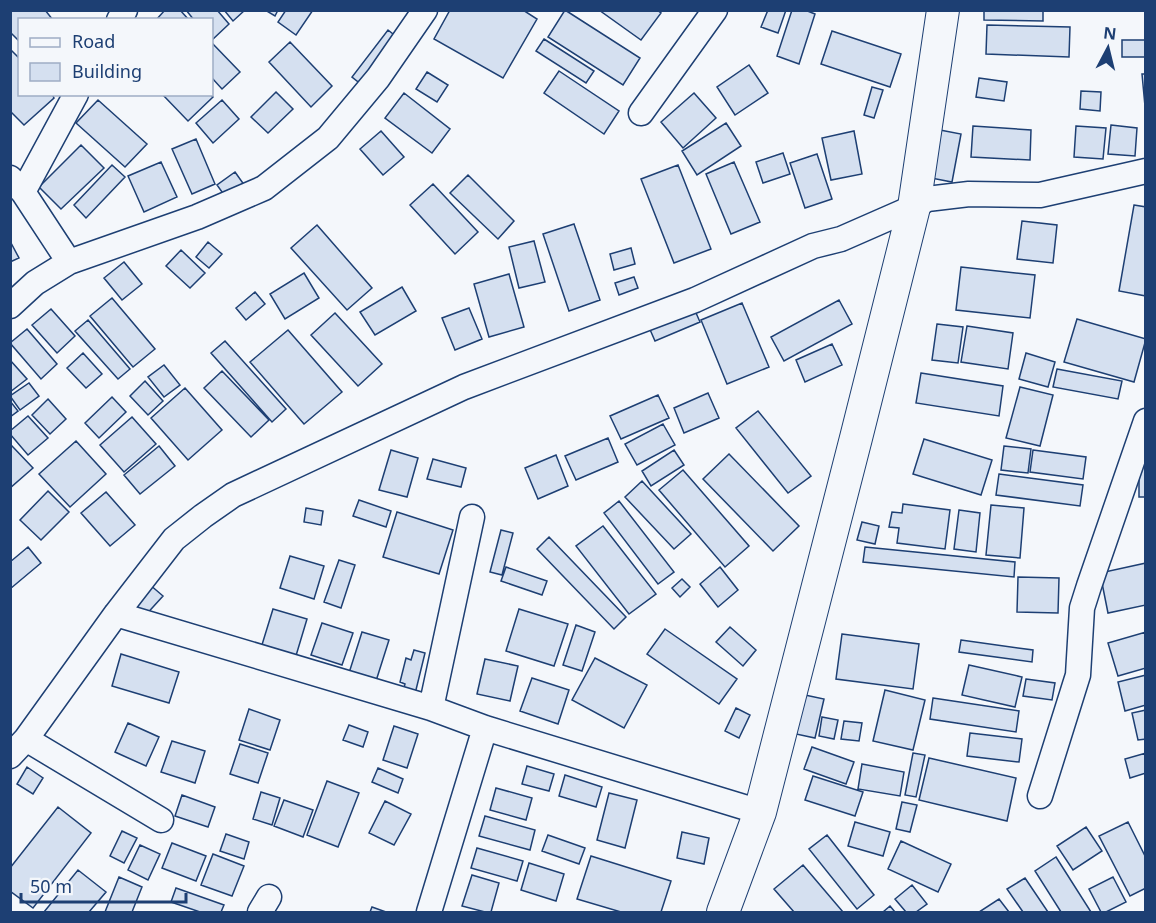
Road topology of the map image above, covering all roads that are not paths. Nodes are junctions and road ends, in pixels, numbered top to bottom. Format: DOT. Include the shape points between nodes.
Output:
graph roads {
  1 [pos="425,10"];
  2 [pos="715,10"];
  3 [pos="943,10"];
  4 [pos="75,96"];
  5 [pos="641,113"];
  6 [pos="1146,171"];
  7 [pos="17,185"];
  8 [pos="914,207"];
  9 [pos="69,262"];
  10 [pos="10,306"];
  11 [pos="1146,421"];
  12 [pos="472,518"];
  13 [pos="116,614"];
  14 [pos="431,708"];
  15 [pos="485,728"];
  16 [pos="18,747"];
  17 [pos="1040,796"];
  18 [pos="760,812"];
  19 [pos="161,820"];
  20 [pos="429,912"];
  21 [pos="723,912"];
  1 -- 9 [label="street" via="378,78 328,138 264,188 197,217"];
  2 -- 5 [label="street"];
  3 -- 8 [label="main road"];
  4 -- 7 [label="street"];
  6 -- 8 [label="street" via="1040,195 969,194 927,199"];
  7 -- 9 [label="street"];
  8 -- 13 [label="street" via="813,246 695,300 464,387 233,495 174,539"];
  8 -- 18 [label="main road"];
  9 -- 10 [label="street" via="35,283"];
  11 -- 17 [label="street" via="1085,597 1078,675"];
  12 -- 14 [label="street"];
  13 -- 14 [label="street"];
  13 -- 16 [label="street"];
  14 -- 15 [label="street"];
  15 -- 18 [label="street"];
  15 -- 20 [label="street"];
  16 -- 19 [label="street"];
  18 -- 21 [label="main road"];
}
